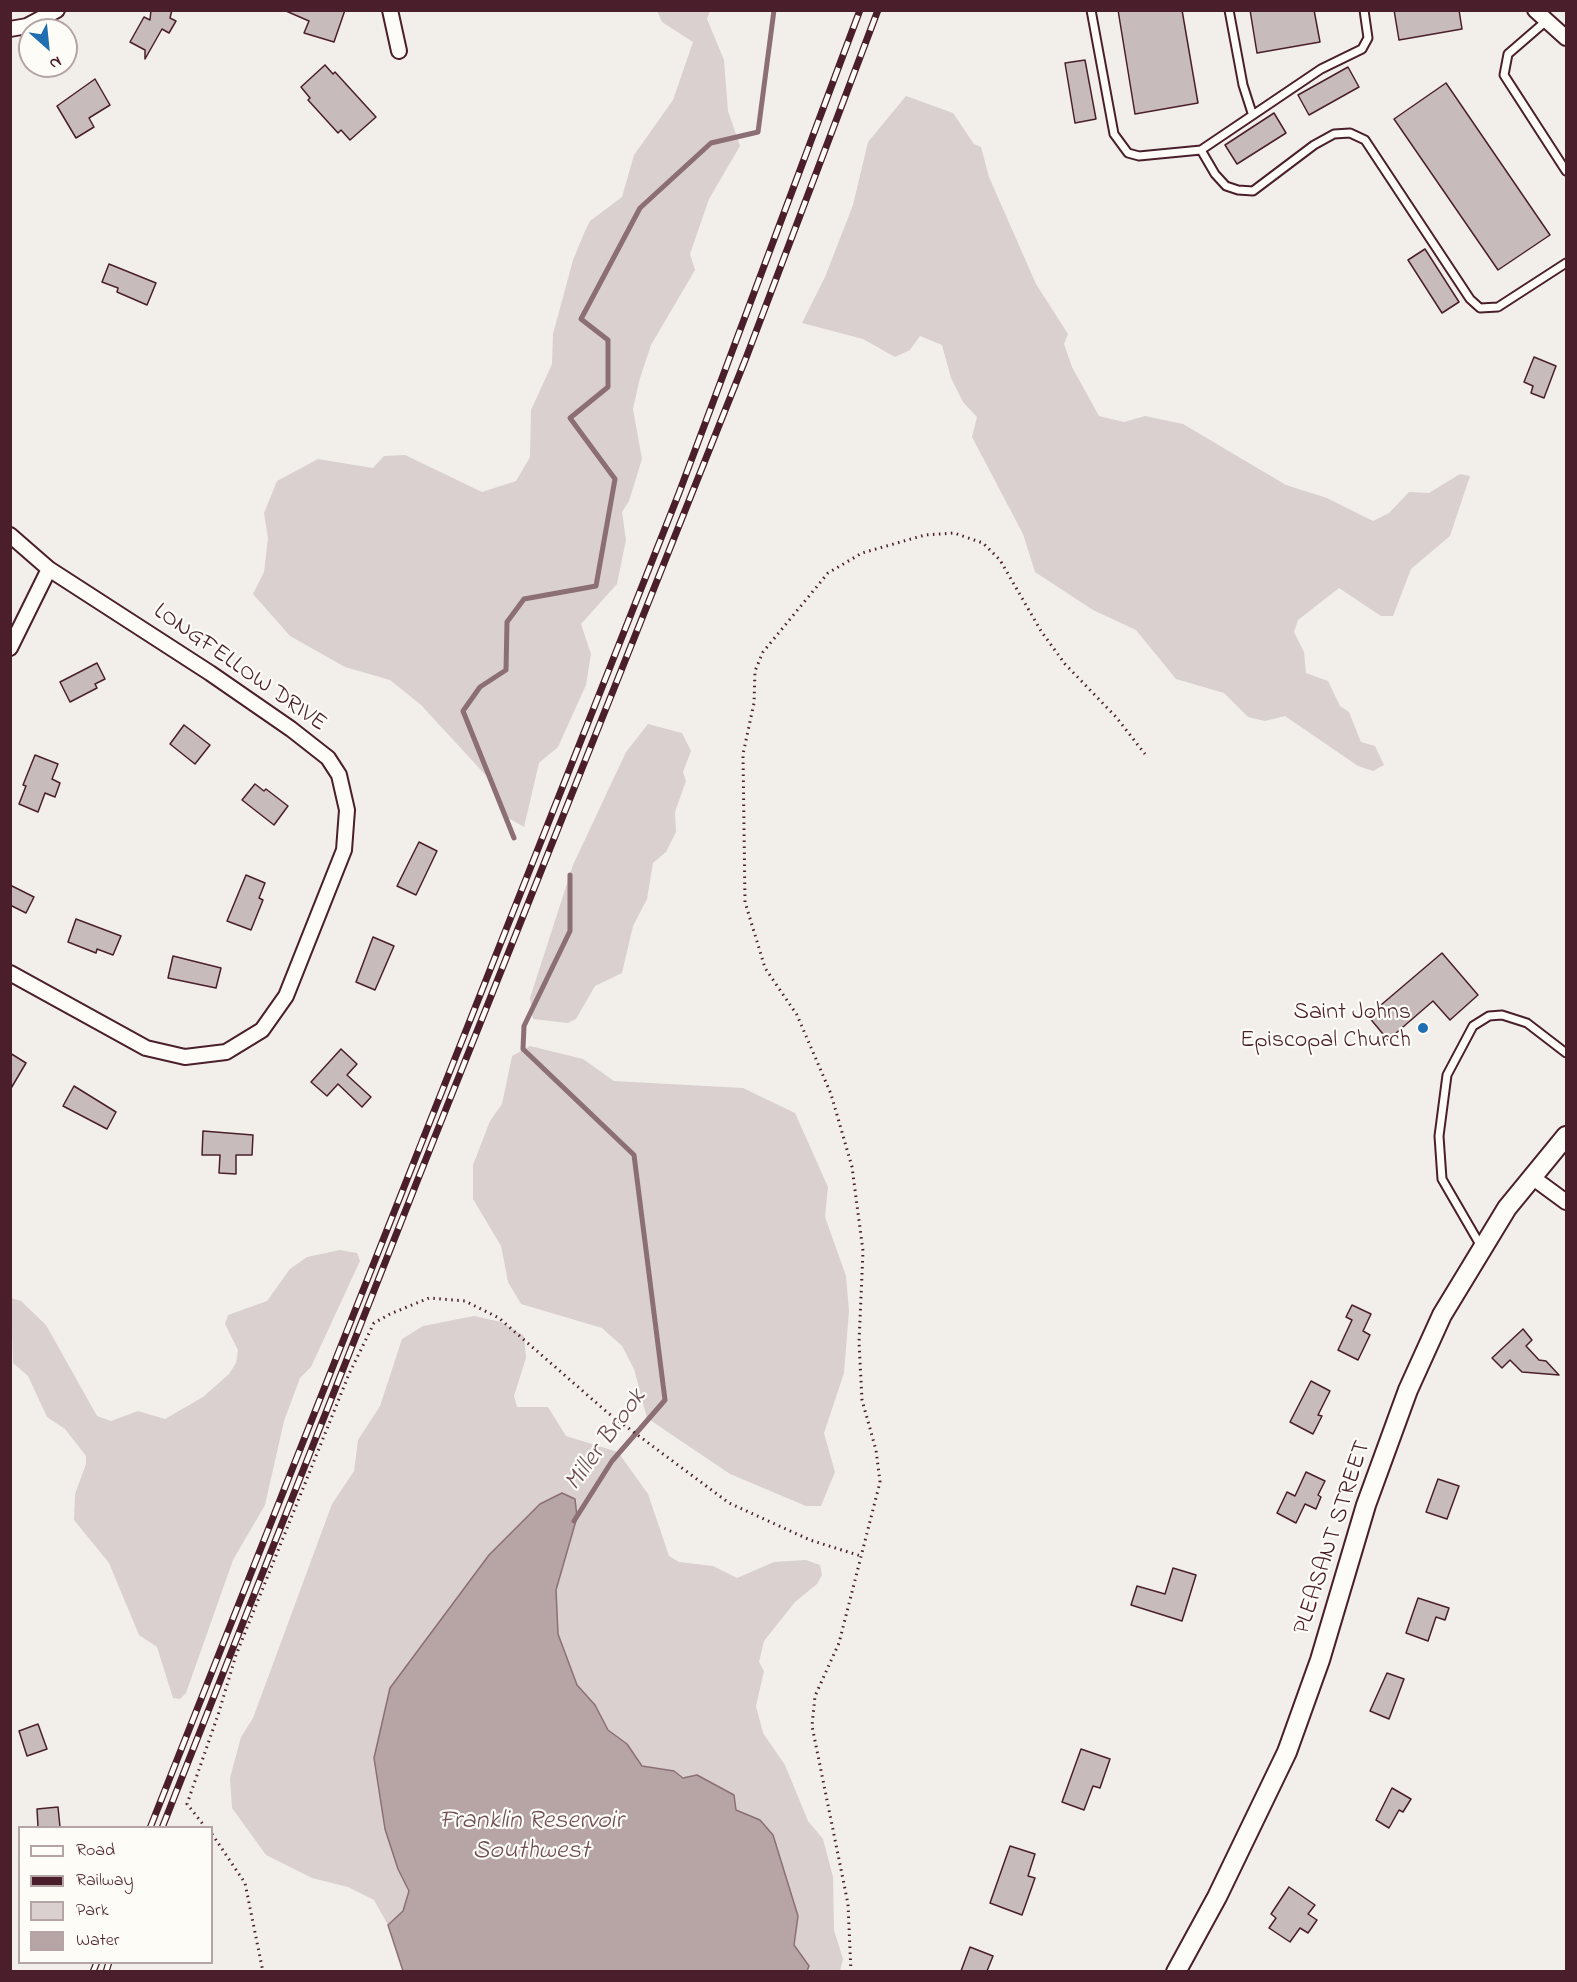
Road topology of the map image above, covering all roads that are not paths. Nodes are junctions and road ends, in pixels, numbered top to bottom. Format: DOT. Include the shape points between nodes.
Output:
graph roads {
  1 [pos="57,10"];
  2 [pos="390,10"];
  3 [pos="1090,10"];
  4 [pos="1229,10"];
  5 [pos="1364,10"];
  6 [pos="1534,10"];
  7 [pos="1545,22"];
  8 [pos="10,29"];
  9 [pos="1566,38"];
  10 [pos="399,51"];
  11 [pos="1252,113"];
  12 [pos="1201,150"];
  13 [pos="1566,171"];
  14 [pos="1566,263"];
  15 [pos="10,535"];
  16 [pos="49,569"];
  17 [pos="10,648"];
  18 [pos="10,973"];
  19 [pos="1566,1053"];
  20 [pos="1566,1136"];
  21 [pos="1532,1177"];
  22 [pos="1566,1202"];
  23 [pos="1483,1249"];
  24 [pos="1176,1971"];
  1 -- 8 [label="street" via="27,26"];
  2 -- 10 [label="street"];
  3 -- 12 [label="lane" via="1117,142 1128,153 1139,156"];
  4 -- 11 [label="lane"];
  5 -- 11 [label="lane" via="1368,38 1362,49 1321,69"];
  6 -- 7 [label="street"];
  7 -- 9 [label="street"];
  7 -- 13 [label="lane" via="1508,54 1504,75"];
  11 -- 12 [label="lane"];
  12 -- 14 [label="lane" via="1226,186 1253,191 1334,134 1350,133 1365,140 1479,308 1498,307"];
  15 -- 16 [label="street, LONGFELLOW DRIVE"];
  16 -- 17 [label="street"];
  16 -- 18 [label="street, LONGFELLOW DRIVE" via="291,729 328,759 339,775 347,810 344,850 286,996 262,1030 226,1052 185,1057 146,1047"];
  19 -- 23 [label="lane" via="1527,1023 1502,1015 1489,1016 1473,1026 1447,1075 1438,1136 1442,1179"];
  20 -- 21 [label="street, PLEASANT STREET"];
  21 -- 22 [label="street"];
  21 -- 23 [label="street, PLEASANT STREET" via="1507,1208"];
  23 -- 24 [label="street, PLEASANT STREET" via="1442,1315 1408,1390 1366,1505 1320,1660 1287,1752 1218,1897"];
}
